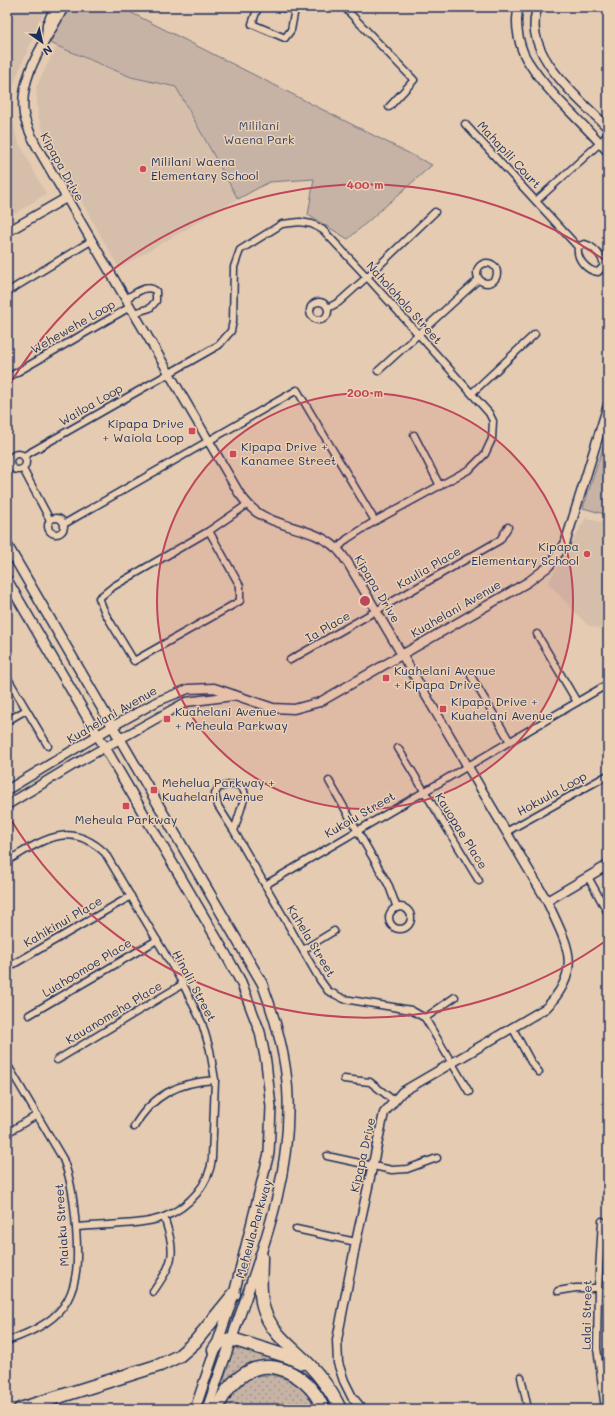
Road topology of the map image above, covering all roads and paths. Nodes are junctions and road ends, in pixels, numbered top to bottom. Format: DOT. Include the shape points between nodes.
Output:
graph roads {
  1 [pos="55,7"];
  2 [pos="64,7"];
  3 [pos="258,7"];
  4 [pos="275,7"];
  5 [pos="306,7"];
  6 [pos="344,7"];
  7 [pos="519,7"];
  8 [pos="538,7"];
  9 [pos="295,9"];
  10 [pos="46,38"];
  11 [pos="389,107"];
  12 [pos="465,124"];
  13 [pos="608,128"];
  14 [pos="608,134"];
  15 [pos="600,143"];
  16 [pos="608,152"];
  17 [pos="66,198"];
  18 [pos="536,201"];
  19 [pos="436,212"];
  20 [pos="7,232"];
  21 [pos="91,241"];
  22 [pos="578,247"];
  23 [pos="367,277"];
  24 [pos="479,279"];
  25 [pos="7,292"];
  26 [pos="125,299"];
  27 [pos="328,308"];
  28 [pos="132,310"];
  29 [pos="535,334"];
  30 [pos="418,335"];
  31 [pos="378,371"];
  32 [pos="169,374"];
  33 [pos="7,378"];
  34 [pos="472,393"];
  35 [pos="608,405"];
  36 [pos="414,435"];
  37 [pos="208,442"];
  38 [pos="24,456"];
  39 [pos="23,469"];
  40 [pos="440,486"];
  41 [pos="248,504"];
  42 [pos="50,520"];
  43 [pos="375,521"];
  44 [pos="64,524"];
  45 [pos="508,527"];
  46 [pos="209,531"];
  47 [pos="7,545"];
  48 [pos="337,549"];
  49 [pos="7,580"];
  50 [pos="377,611"];
  51 [pos="537,634"];
  52 [pos="403,654"];
  53 [pos="290,660"];
  54 [pos="470,676"];
  55 [pos="7,677"];
  56 [pos="608,684"];
  57 [pos="235,696"];
  58 [pos="577,702"];
  59 [pos="26,710"];
  60 [pos="7,721"];
  61 [pos="113,726"];
  62 [pos="98,735"];
  63 [pos="120,739"];
  64 [pos="509,740"];
  65 [pos="48,746"];
  66 [pos="105,747"];
  67 [pos="398,748"];
  68 [pos="467,766"];
  69 [pos="608,775"];
  70 [pos="329,781"];
  71 [pos="7,790"];
  72 [pos="423,791"];
  73 [pos="7,805"];
  74 [pos="356,830"];
  75 [pos="234,831"];
  76 [pos="506,832"];
  77 [pos="7,861"];
  78 [pos="608,865"];
  79 [pos="588,877"];
  80 [pos="479,881"];
  81 [pos="265,885"];
  82 [pos="131,896"];
  83 [pos="547,900"];
  84 [pos="397,908"];
  85 [pos="608,913"];
  86 [pos="334,931"];
  87 [pos="157,940"];
  88 [pos="303,950"];
  89 [pos="7,968"];
  90 [pos="183,984"];
  91 [pos="455,997"];
  92 [pos="29,1015"];
  93 [pos="425,1018"];
  94 [pos="512,1027"];
  95 [pos="57,1060"];
  96 [pos="453,1062"];
  97 [pos="7,1064"];
  98 [pos="539,1072"];
  99 [pos="344,1079"];
  100 [pos="215,1080"];
  101 [pos="469,1092"];
  102 [pos="393,1100"];
  103 [pos="37,1115"];
  104 [pos="134,1126"];
  105 [pos="7,1133"];
  106 [pos="327,1156"];
  107 [pos="437,1158"];
  108 [pos="372,1166"];
  109 [pos="164,1217"];
  110 [pos="602,1221"];
  111 [pos="76,1226"];
  112 [pos="296,1229"];
  113 [pos="356,1242"];
  114 [pos="261,1256"];
  115 [pos="598,1288"];
  116 [pos="558,1291"];
  117 [pos="152,1292"];
  118 [pos="234,1294"];
  119 [pos="232,1339"];
  120 [pos="7,1341"];
  121 [pos="214,1350"];
  122 [pos="316,1373"];
  123 [pos="521,1376"];
  124 [pos="20,1409"];
  125 [pos="195,1409"];
  126 [pos="207,1409"];
  127 [pos="217,1409"];
  128 [pos="323,1409"];
  129 [pos="340,1409"];
  130 [pos="362,1409"];
  131 [pos="528,1409"];
  132 [pos="606,1409"];
  1 -- 10 [label="street, Kipapa Drive"];
  2 -- 10 [label="street, Kipapa Drive"];
  3 -- 9 [label="street" via="252,24 285,38 291,30"];
  4 -- 9 [label="street"];
  5 -- 9 [label="street"];
  6 -- 11 [label="street" via="414,80"];
  7 -- 15 [label="street" via="516,14 518,30 528,62"];
  8 -- 13 [label="street" via="535,32 540,49 550,67"];
  10 -- 17 [label="street, Kipapa Drive" via="25,86 24,116 33,140"];
  12 -- 18 [label="street, Mahapili Court"];
  14 -- 15 [label="street, Mahapili Court"];
  15 -- 16 [label="street"];
  15 -- 18 [label="street, Mahapili Court"];
  17 -- 20 [label="street"];
  17 -- 21 [label="street, Kipapa Drive"];
  18 -- 22 [label="street, Mahapili Court"];
  19 -- 23 [label="street"];
  21 -- 25 [label="street"];
  21 -- 26 [label="street, Kipapa Drive"];
  22 -- 22 [label="street, Mahapili Court" via="579,258 584,264 592,272 601,270 604,262 594,249 584,244"];
  23 -- 27 [label="street" via="339,302"];
  23 -- 30 [label="street, Naholoholo Street"];
  23 -- 32 [label="street, Naholoholo Street" via="323,230 312,224 300,222 282,224 247,244 236,258 233,321 226,339"];
  24 -- 30 [label="street"];
  26 -- 28 [label="street, Kipapa Drive"];
  26 -- 28 [label="street" via="146,287 156,291 156,301 150,308"];
  28 -- 32 [label="street, Kipapa Drive"];
  28 -- 33 [label="street, Wehewehe Loop"];
  29 -- 34 [label="street"];
  30 -- 31 [label="street"];
  30 -- 34 [label="street, Naholoholo Street"];
  32 -- 37 [label="street, Kipapa Drive"];
  32 -- 38 [label="street, Wailoa Loop"];
  34 -- 40 [label="street, Naholoholo Street" via="493,421 491,443 480,461"];
  35 -- 52 [label="street, Kuahelani Avenue" via="564,544 556,558 528,582"];
  36 -- 40 [label="street"];
  37 -- 41 [label="street, Kipapa Drive"];
  37 -- 43 [label="street, Wailoa Loop" via="297,390"];
  37 -- 44 [label="street, Wailoa Loop"];
  38 -- 39 [label="street" via="26,463"];
  38 -- 39 [label="street, Wailoa Loop" via="17,454 10,460 13,469"];
  39 -- 42 [label="street, Wailoa Loop"];
  40 -- 43 [label="street, Naholoholo Street"];
  41 -- 46 [label="street"];
  41 -- 48 [label="street, Kipapa Drive" via="273,521 315,535"];
  42 -- 44 [label="street" via="57,518"];
  42 -- 44 [label="street, Wailoa Loop" via="48,529 54,535 62,532"];
  43 -- 48 [label="street, Naholoholo Street" via="347,539"];
  45 -- 50 [label="street, Kaulia Place" via="500,540"];
  46 -- 46 [label="street" via="114,586 99,598 105,613 134,660 240,601 240,586"];
  47 -- 61 [label="main road, Meheula Parkway"];
  48 -- 50 [label="street, Kipapa Drive"];
  49 -- 62 [label="main road, Meheula Parkway"];
  50 -- 52 [label="street, Kipapa Drive"];
  50 -- 53 [label="street, Ia Place"];
  51 -- 58 [label="street"];
  52 -- 57 [label="street, Kuahelani Avenue" via="320,702 307,706 294,709 273,708"];
  52 -- 68 [label="street, Kipapa Drive"];
  54 -- 64 [label="street"];
  55 -- 59 [label="street"];
  56 -- 58 [label="street"];
  57 -- 61 [label="street, Kuahelani Avenue" via="214,688 188,689 158,701"];
  57 -- 63 [label="street, Kuahelani Avenue" via="186,702"];
  58 -- 64 [label="street"];
  59 -- 60 [label="street"];
  59 -- 65 [label="street"];
  61 -- 62 [label="street, Kuahelani Avenue"];
  61 -- 63 [label="main road, Meheula Parkway"];
  62 -- 66 [label="main road, Meheula Parkway"];
  62 -- 71 [label="street, Kuahelani Avenue"];
  63 -- 66 [label="street, Kuahelani Avenue"];
  63 -- 114 [label="main road, Meheula Parkway" via="262,984 278,1030 284,1057 288,1098 285,1158 280,1194"];
  64 -- 68 [label="street"];
  66 -- 73 [label="street, Kuahelani Avenue"];
  66 -- 118 [label="main road, Meheula Parkway" via="226,953 241,982 260,1032 271,1106 269,1153"];
  67 -- 72 [label="street, Kauopae Place"];
  68 -- 72 [label="street, Kukolu Street"];
  68 -- 76 [label="street, Kipapa Drive"];
  69 -- 76 [label="street, Hokuula Loop"];
  70 -- 74 [label="street"];
  72 -- 74 [label="street, Kukolu Street"];
  72 -- 80 [label="street, Kauopae Place"];
  74 -- 81 [label="street, Kukolu Street"];
  74 -- 84 [label="street" via="389,886"];
  75 -- 75 [label="street, Kahela Street" via="245,796 245,790 237,785 218,788 215,794 218,806"];
  75 -- 81 [label="street, Kahela Street"];
  76 -- 83 [label="street, Kipapa Drive"];
  77 -- 82 [label="street, Hinalii Street" via="49,838 65,834 78,835 105,853"];
  78 -- 79 [label="street"];
  79 -- 83 [label="street"];
  79 -- 85 [label="street"];
  81 -- 88 [label="street, Kahela Street"];
  82 -- 87 [label="street, Hinalii Street"];
  82 -- 89 [label="street, Kahikinui Place"];
  83 -- 94 [label="street, Kipapa Drive" via="566,942 570,956 569,969 562,989 546,1008"];
  86 -- 88 [label="street"];
  87 -- 90 [label="street, Hinalii Street"];
  87 -- 92 [label="street, Luahoomoe Place"];
  88 -- 93 [label="street, Kahela Street" via="320,980 335,996 411,1010"];
  90 -- 95 [label="street, Kauanomeha Place"];
  90 -- 100 [label="street, Hinalii Street" via="197,1010 207,1037"];
  91 -- 93 [label="street"];
  93 -- 96 [label="street"];
  94 -- 96 [label="street, Kipapa Drive"];
  94 -- 98 [label="street"];
  96 -- 101 [label="street"];
  96 -- 102 [label="street, Kipapa Drive"];
  97 -- 103 [label="street, Maiaku Street"];
  99 -- 102 [label="street" via="370,1082"];
  100 -- 104 [label="street" via="172,1089 143,1111"];
  100 -- 109 [label="street, Hinalii Street" via="211,1168 202,1187 192,1198"];
  102 -- 108 [label="street, Kipapa Drive" via="384,1113"];
  103 -- 105 [label="street"];
  103 -- 111 [label="street, Maiaku Street" via="69,1174"];
  106 -- 108 [label="street"];
  107 -- 108 [label="street" via="407,1169 392,1170"];
  108 -- 113 [label="street, Kipapa Drive"];
  109 -- 111 [label="street, Hinalii Street" via="131,1223"];
  109 -- 117 [label="street" via="172,1240 172,1255 167,1272"];
  110 -- 115 [label="street, Lalai Street"];
  111 -- 120 [label="street, Maiaku Street" via="76,1278 66,1303 47,1323"];
  112 -- 113 [label="street"];
  113 -- 130 [label="street, Kipapa Drive" via="339,1322 336,1352 344,1381"];
  114 -- 119 [label="main road, Meheula Parkway"];
  114 -- 122 [label="highway" via="260,1290 269,1322 283,1341"];
  115 -- 116 [label="street"];
  115 -- 132 [label="street, Lalai Street" via="597,1348"];
  118 -- 121 [label="main road, Meheula Parkway"];
  118 -- 124 [label="highway" via="195,1342 179,1356 160,1365"];
  119 -- 121 [label="highway" via="219,1343"];
  119 -- 122 [label="highway" via="289,1357"];
  119 -- 126 [label="main road, Meheula Parkway"];
  121 -- 125 [label="main road, Meheula Parkway"];
  122 -- 129 [label="highway"];
  123 -- 131 [label="street"];
  127 -- 128 [label="highway" via="233,1383 246,1373 260,1368 288,1371 300,1377 317,1397"];
}
